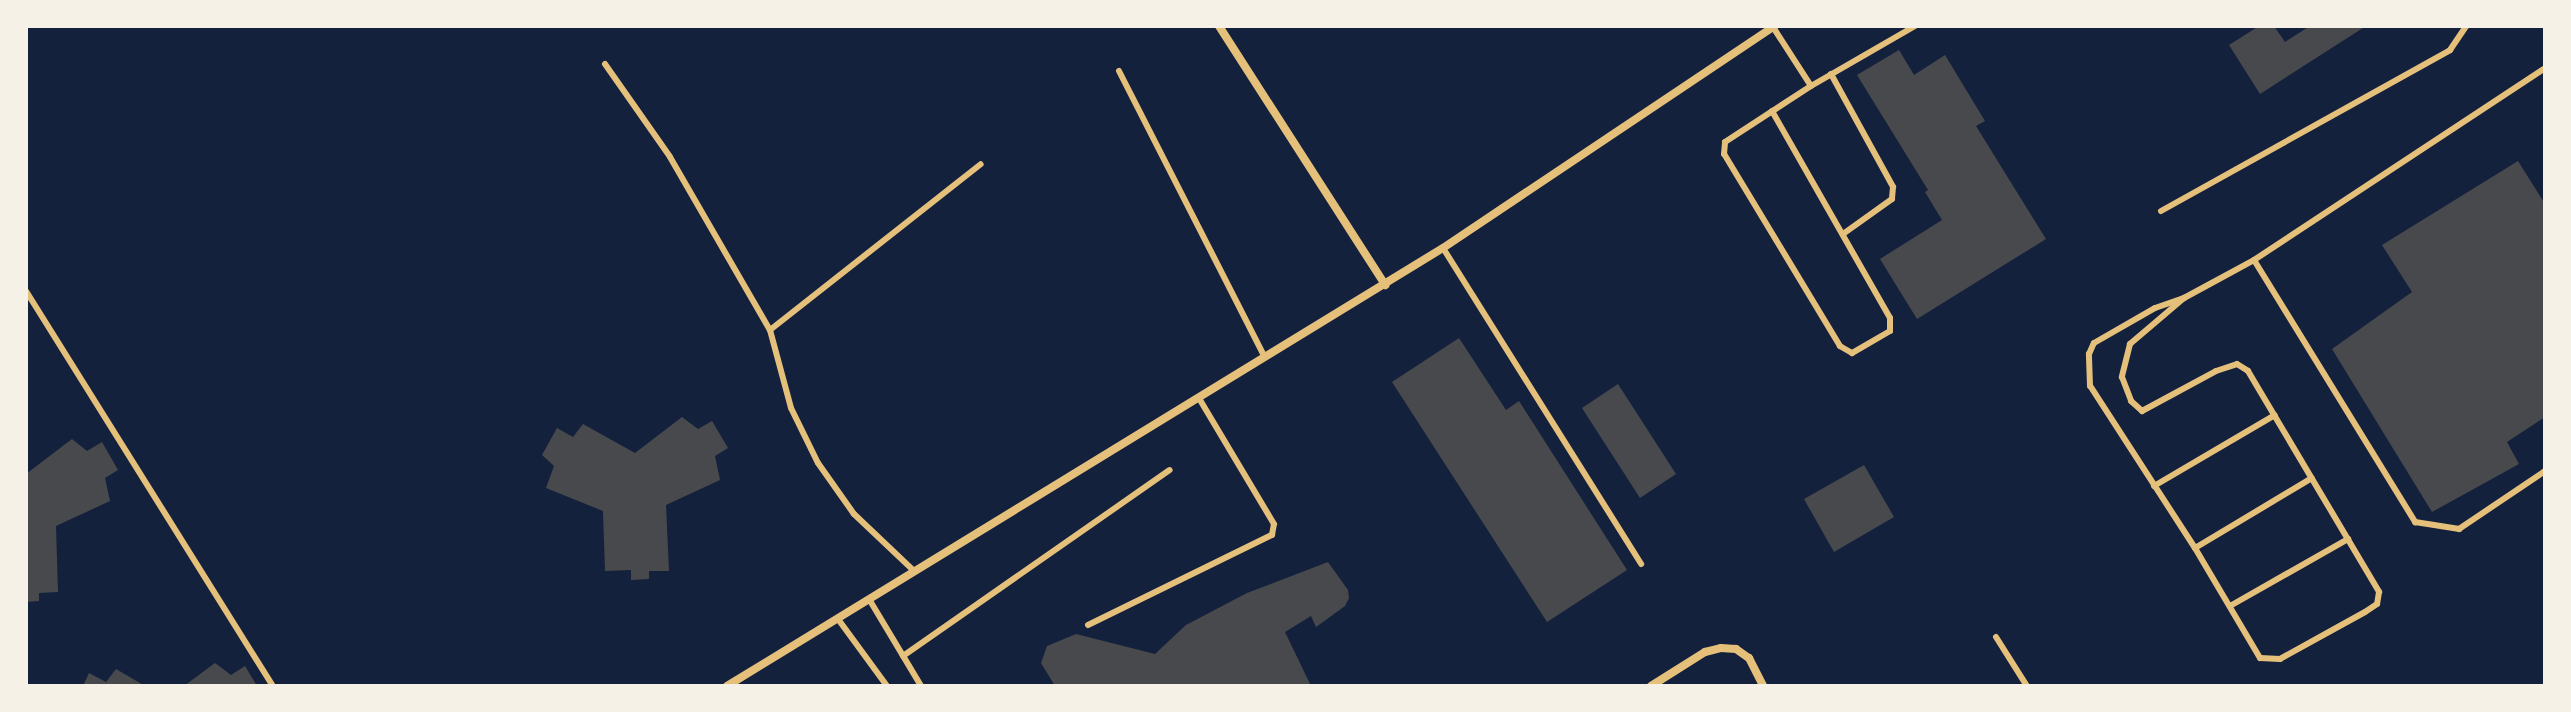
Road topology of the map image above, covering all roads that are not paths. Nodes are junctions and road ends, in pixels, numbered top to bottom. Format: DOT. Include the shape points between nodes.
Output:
graph roads {
  1 [pos="1219,26"];
  2 [pos="1915,26"];
  3 [pos="2466,26"];
  4 [pos="1774,27"];
  5 [pos="605,64"];
  6 [pos="2545,68"];
  7 [pos="1119,71"];
  8 [pos="1831,74"];
  9 [pos="1811,86"];
  10 [pos="1772,111"];
  11 [pos="981,164"];
  12 [pos="2161,211"];
  13 [pos="1843,234"];
  14 [pos="1443,248"];
  15 [pos="2254,260"];
  16 [pos="1385,285"];
  17 [pos="26,291"];
  18 [pos="2184,298"];
  19 [pos="770,330"];
  20 [pos="1265,357"];
  21 [pos="1199,398"];
  22 [pos="2275,415"];
  23 [pos="1170,470"];
  24 [pos="2545,471"];
  25 [pos="2312,478"];
  26 [pos="2154,486"];
  27 [pos="2348,539"];
  28 [pos="2195,548"];
  29 [pos="1641,564"];
  30 [pos="914,571"];
  31 [pos="869,599"];
  32 [pos="2230,606"];
  33 [pos="838,619"];
  34 [pos="1088,625"];
  35 [pos="1996,637"];
  36 [pos="903,656"];
  37 [pos="273,686"];
  38 [pos="727,686"];
  39 [pos="887,686"];
  40 [pos="921,686"];
  41 [pos="1651,686"];
  42 [pos="1763,686"];
  43 [pos="2027,686"];
  1 -- 16 [label="street"];
  2 -- 8 [label="lane"];
  3 -- 12 [label="lane" via="2450,50"];
  4 -- 9 [label="lane"];
  4 -- 14 [label="street"];
  5 -- 19 [label="lane" via="670,157"];
  6 -- 15 [label="lane"];
  7 -- 20 [label="lane"];
  8 -- 9 [label="lane"];
  8 -- 13 [label="lane" via="1893,187 1892,199"];
  9 -- 10 [label="lane"];
  10 -- 13 [label="lane"];
  10 -- 13 [label="lane" via="1725,142 1724,154 1840,346 1852,353 1890,331 1890,318"];
  11 -- 19 [label="lane"];
  14 -- 16 [label="street"];
  14 -- 29 [label="lane"];
  15 -- 18 [label="lane"];
  15 -- 24 [label="lane" via="2415,522 2459,529"];
  16 -- 20 [label="street"];
  17 -- 37 [label="lane"];
  18 -- 22 [label="lane" via="2130,344 2122,377 2131,401 2142,411 2237,364 2248,371"];
  18 -- 26 [label="lane" via="2155,308 2094,343 2089,354 2090,386"];
  19 -- 30 [label="lane" via="791,408 818,463 854,514"];
  20 -- 21 [label="street"];
  21 -- 30 [label="street"];
  21 -- 34 [label="lane" via="1274,524 1272,535"];
  22 -- 25 [label="lane"];
  22 -- 26 [label="lane"];
  23 -- 36 [label="lane"];
  25 -- 27 [label="lane"];
  25 -- 28 [label="lane"];
  26 -- 28 [label="lane"];
  27 -- 32 [label="lane"];
  27 -- 32 [label="lane" via="2379,592 2377,604 2365,612 2280,659 2260,658"];
  28 -- 32 [label="lane"];
  30 -- 31 [label="street"];
  31 -- 33 [label="street"];
  31 -- 36 [label="lane"];
  33 -- 38 [label="street"];
  33 -- 39 [label="lane"];
  35 -- 43 [label="lane"];
  36 -- 40 [label="lane"];
  41 -- 42 [label="street" via="1705,652 1721,648 1736,649 1749,658"];
}
